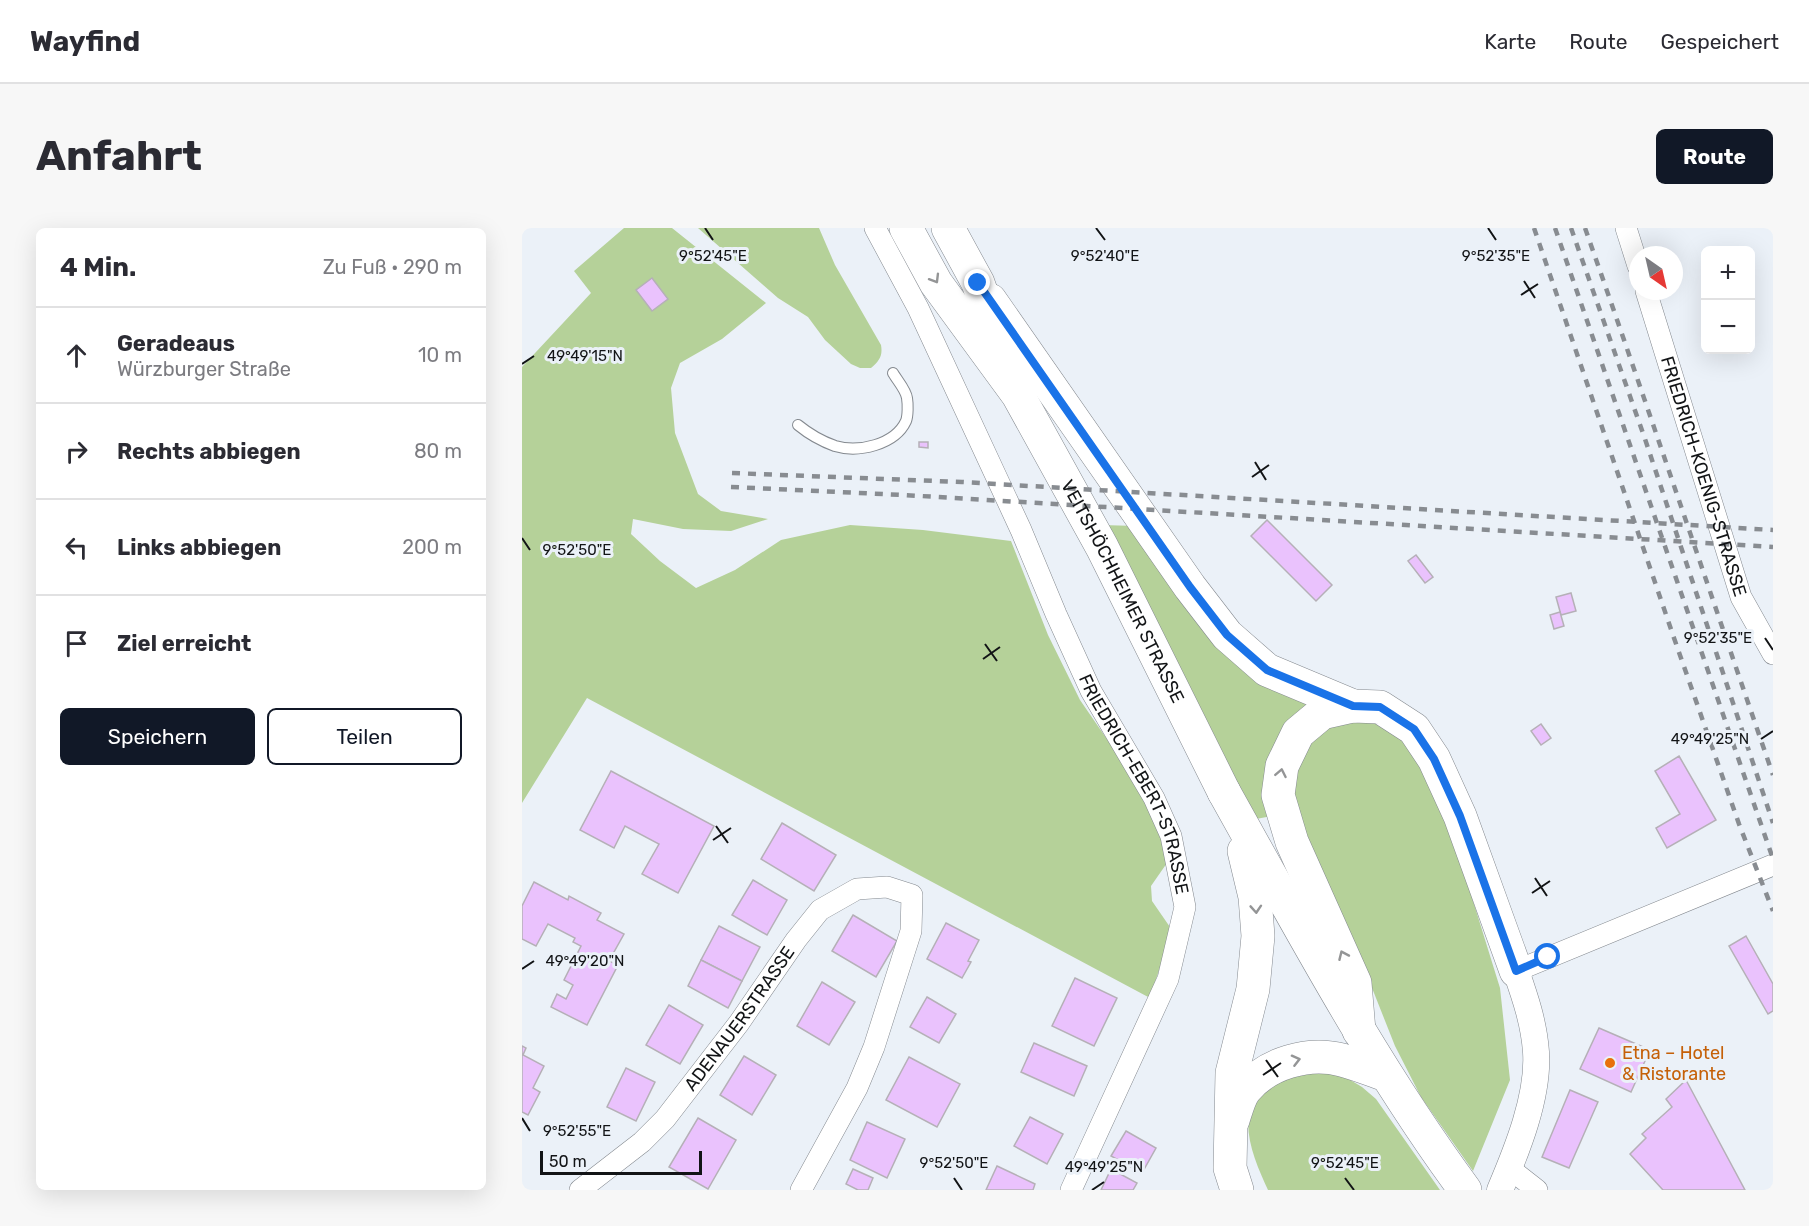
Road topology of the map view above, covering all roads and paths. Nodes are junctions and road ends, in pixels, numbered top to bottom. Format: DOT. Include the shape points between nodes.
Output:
graph roads {
  1 [pos="875,228"];
  2 [pos="906,228"];
  3 [pos="948,228"];
  4 [pos="1626,228"];
  5 [pos="1632,246"];
  6 [pos="978,283"];
  7 [pos="1649,300"];
  8 [pos="893,374"];
  9 [pos="1018,395"];
  10 [pos="798,425"];
  11 [pos="1773,654"];
  12 [pos="1353,706"];
  13 [pos="1224,792"];
  14 [pos="1773,865"];
  15 [pos="1516,971"];
  16 [pos="1359,1031"];
  17 [pos="1386,1075"];
  18 [pos="1230,1127"];
  19 [pos="1457,1179"];
  20 [pos="1505,1179"];
  21 [pos="580,1190"];
  22 [pos="801,1190"];
  23 [pos="1071,1190"];
  24 [pos="1237,1190"];
  25 [pos="1536,1190"];
  1 -- 23 [label="street, FRIEDRICH-EBERT-STRASSE" via="918,308 1007,498 1091,691 1154,798 1171,836 1185,906 1168,980"];
  2 -- 9 [label="main road, VEITSHÖCHHEIMER STRASSE, one-way" via="936,283"];
  3 -- 6 [label="main road, VEITSHÖCHHEIMER STRASSE"];
  4 -- 5 [label="street"];
  6 -- 9 [label="main road, VEITSHÖCHHEIMER STRASSE"];
  6 -- 12 [label="main road" via="1227,635 1267,670"];
  7 -- 11 [label="street, FRIEDRICH-KOENIG-STRASSE" via="1741,597"];
  8 -- 10 [label="lane" via="907,396 906,420 879,445 837,447"];
  9 -- 13 [label="main road, VEITSHÖCHHEIMER STRASSE" via="1102,547"];
  12 -- 15 [label="main road" via="1380,707 1414,729 1434,759 1460,816"];
  16 -- 12 [label="main road, one-way" via="1355,983 1292,842 1278,795 1282,766 1298,733 1322,713"];
  13 -- 16 [label="main road"];
  13 -- 18 [label="main road, one-way" via="1247,861 1258,936 1253,988 1232,1073"];
  14 -- 15 [label="street"];
  15 -- 20 [label="street" via="1529,1007 1536,1053 1533,1089"];
  16 -- 17 [label="main road"];
  18 -- 17 [label="main road, one-way" via="1244,1092 1261,1074 1283,1064 1311,1056 1340,1059"];
  17 -- 19 [label="main road"];
  18 -- 24 [label="main road" via="1230,1168"];
  20 -- 25 [label="street"];
  21 -- 22 [label="street, ADENAUERSTRASSE" via="665,1119 820,910 857,889 886,887 912,895 911,931 874,1047 857,1088"];
}
